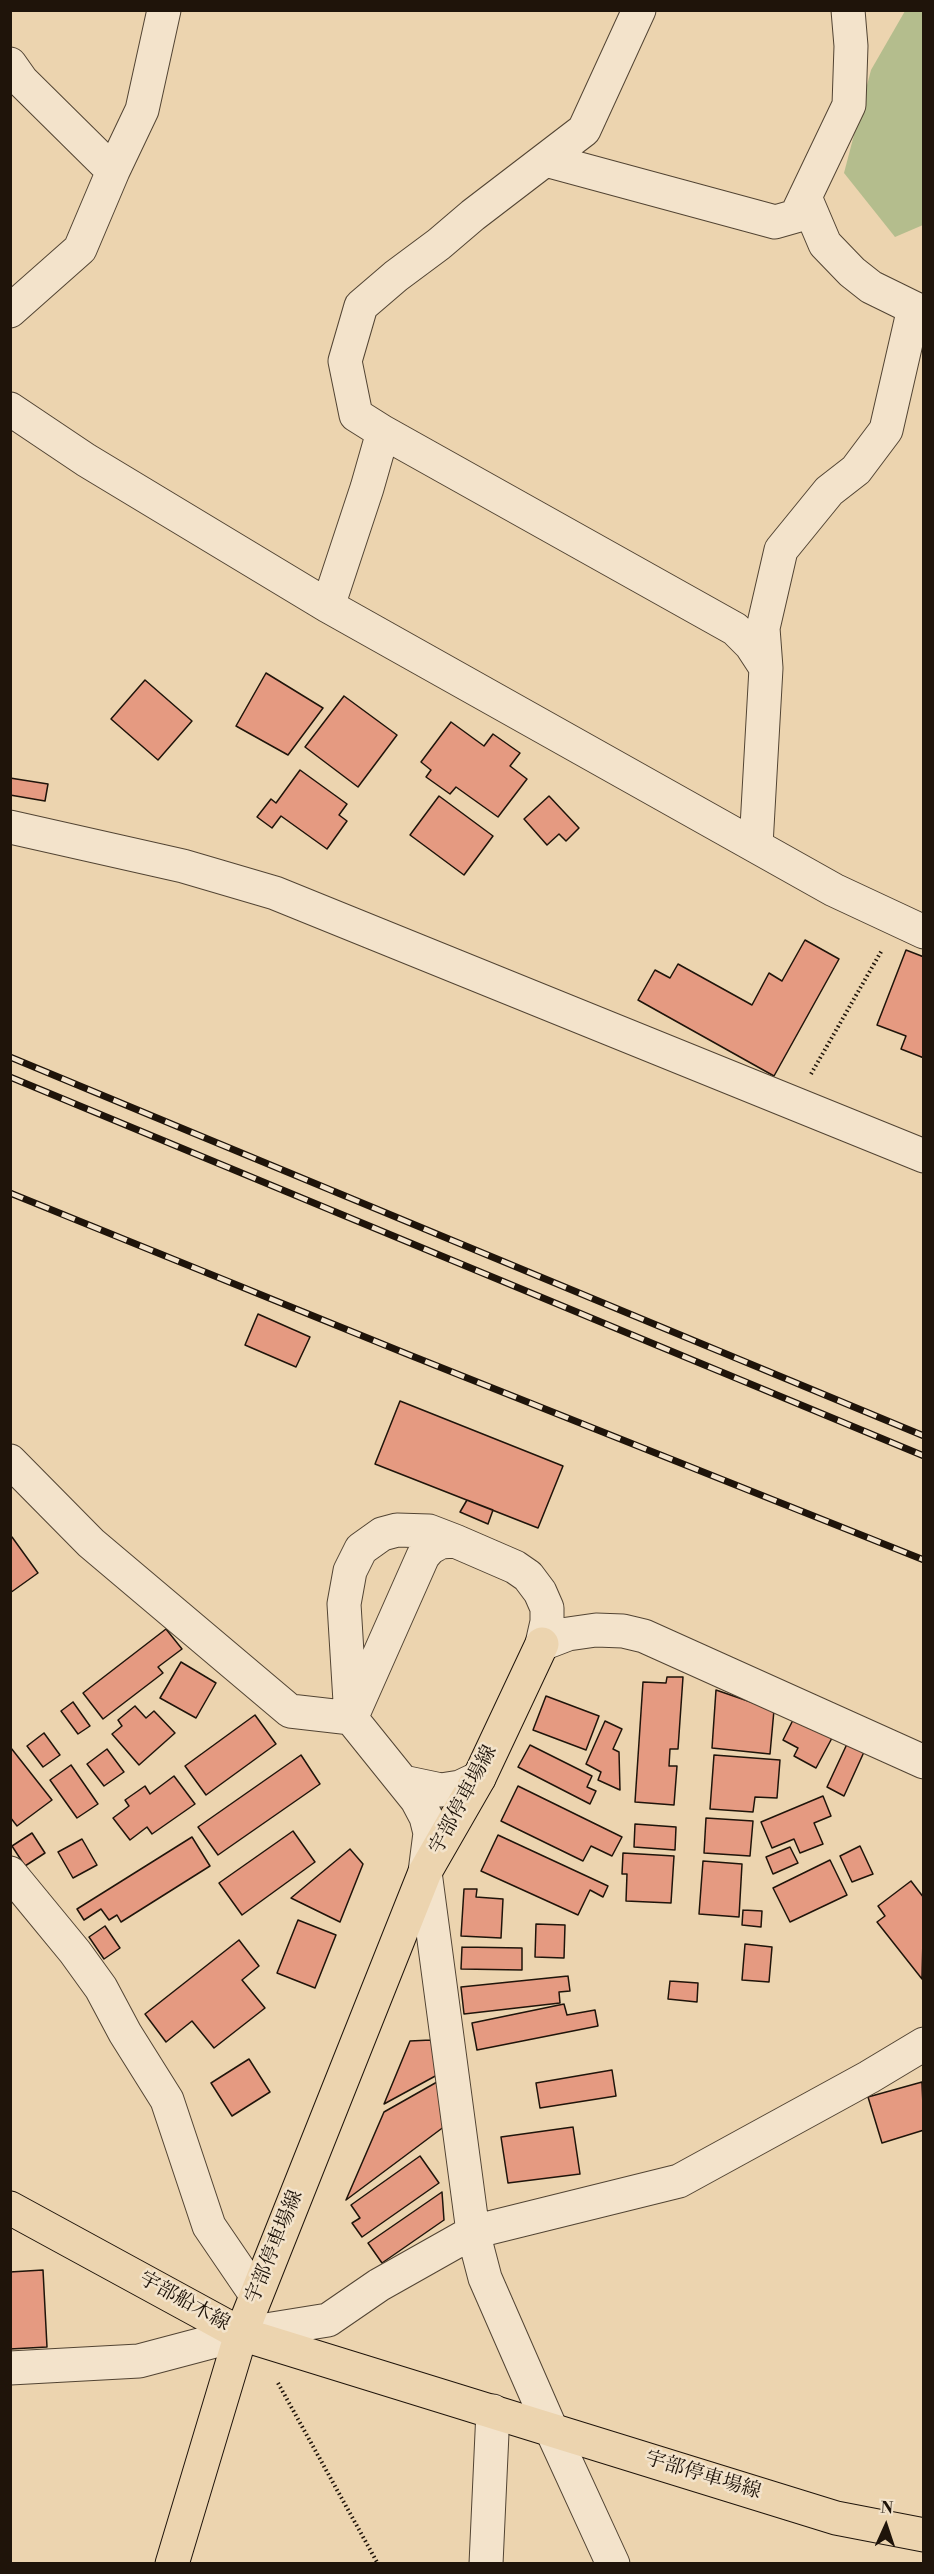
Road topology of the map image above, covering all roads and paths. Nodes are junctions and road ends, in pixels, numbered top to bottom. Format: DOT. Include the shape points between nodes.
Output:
graph roads {
  1 [pos="164,10"];
  2 [pos="639,10"];
  3 [pos="848,10"];
  4 [pos="10,64"];
  5 [pos="546,160"];
  6 [pos="113,171"];
  7 [pos="805,197"];
  8 [pos="919,310"];
  9 [pos="10,311"];
  10 [pos="10,409"];
  11 [pos="382,432"];
  12 [pos="328,606"];
  13 [pos="766,668"];
  14 [pos="10,826"];
  15 [pos="756,844"];
  16 [pos="911,926"];
  17 [pos="794,1103"];
  18 [pos="924,1156"];
  19 [pos="10,1461"];
  20 [pos="455,1541"];
  21 [pos="542,1644"];
  22 [pos="351,1718"];
  23 [pos="924,1762"];
  24 [pos="479,1778"];
  25 [pos="403,1782"];
  26 [pos="425,1872"];
  27 [pos="10,1873"];
  28 [pos="924,2044"];
  29 [pos="10,2208"];
  30 [pos="473,2232"];
  31 [pos="256,2295"];
  32 [pos="242,2334"];
  33 [pos="10,2368"];
  34 [pos="493,2411"];
  35 [pos="551,2429"];
  36 [pos="924,2535"];
  37 [pos="172,2564"];
  38 [pos="378,2564"];
  39 [pos="486,2564"];
  40 [pos="614,2564"];
  1 -- 6 [label="street" via="142,110"];
  2 -- 5 [label="street" via="584,130"];
  3 -- 7 [label="street" via="849,105"];
  4 -- 6 [label="street" via="22,81"];
  5 -- 7 [label="street" via="775,222 795,216"];
  5 -- 11 [label="street" via="361,306 345,361 356,415"];
  6 -- 9 [label="street" via="80,249"];
  7 -- 8 [label="street" via="825,244 838,258 871,287"];
  8 -- 13 [label="street" via="886,430 856,470 829,491 781,550 763,628"];
  10 -- 12 [label="street" via="86,460"];
  11 -- 12 [label="street"];
  11 -- 13 [label="street" via="735,629"];
  12 -- 15 [label="street"];
  13 -- 15 [label="street"];
  14 -- 17 [label="street" via="275,892"];
  15 -- 16 [label="street" via="834,890"];
  16 -- 17 [label="path"];
  17 -- 18 [label="street"];
  19 -- 22 [label="street" via="91,1543 290,1711"];
  20 -- 21 [label="street" via="528,1576 547,1608"];
  20 -- 22 [label="street" via="441,1542 423,1556"];
  20 -- 22 [label="street" via="429,1531 397,1530 382,1534 361,1549 350,1571 344,1604"];
  21 -- 23 [label="street" via="568,1634 596,1630 644,1636"];
  21 -- 24 [label="main road, 宇部停車場線"];
  22 -- 25 [label="street"];
  24 -- 25 [label="street" via="441,1790"];
  24 -- 26 [label="main road, 宇部停車場線"];
  25 -- 26 [label="street" via="426,1817 430,1833"];
  26 -- 30 [label="street"];
  26 -- 31 [label="main road, 宇部停車場線"];
  27 -- 31 [label="street" via="101,1988 167,2100 209,2226"];
  28 -- 30 [label="street" via="679,2181"];
  29 -- 32 [label="main road, 宇部船木線"];
  30 -- 32 [label="street" via="379,2285 328,2320"];
  30 -- 35 [label="street" via="485,2278"];
  31 -- 32 [label="main road, 宇部停車場線"];
  32 -- 33 [label="street" via="139,2361"];
  32 -- 34 [label="main road, 宇部停車場線"];
  32 -- 37 [label="main road, 宇部船木線"];
  32 -- 38 [label="path" via="279,2384"];
  34 -- 35 [label="main road, 宇部停車場線"];
  34 -- 39 [label="street"];
  35 -- 36 [label="main road, 宇部停車場線" via="836,2518"];
  35 -- 40 [label="street"];
}
